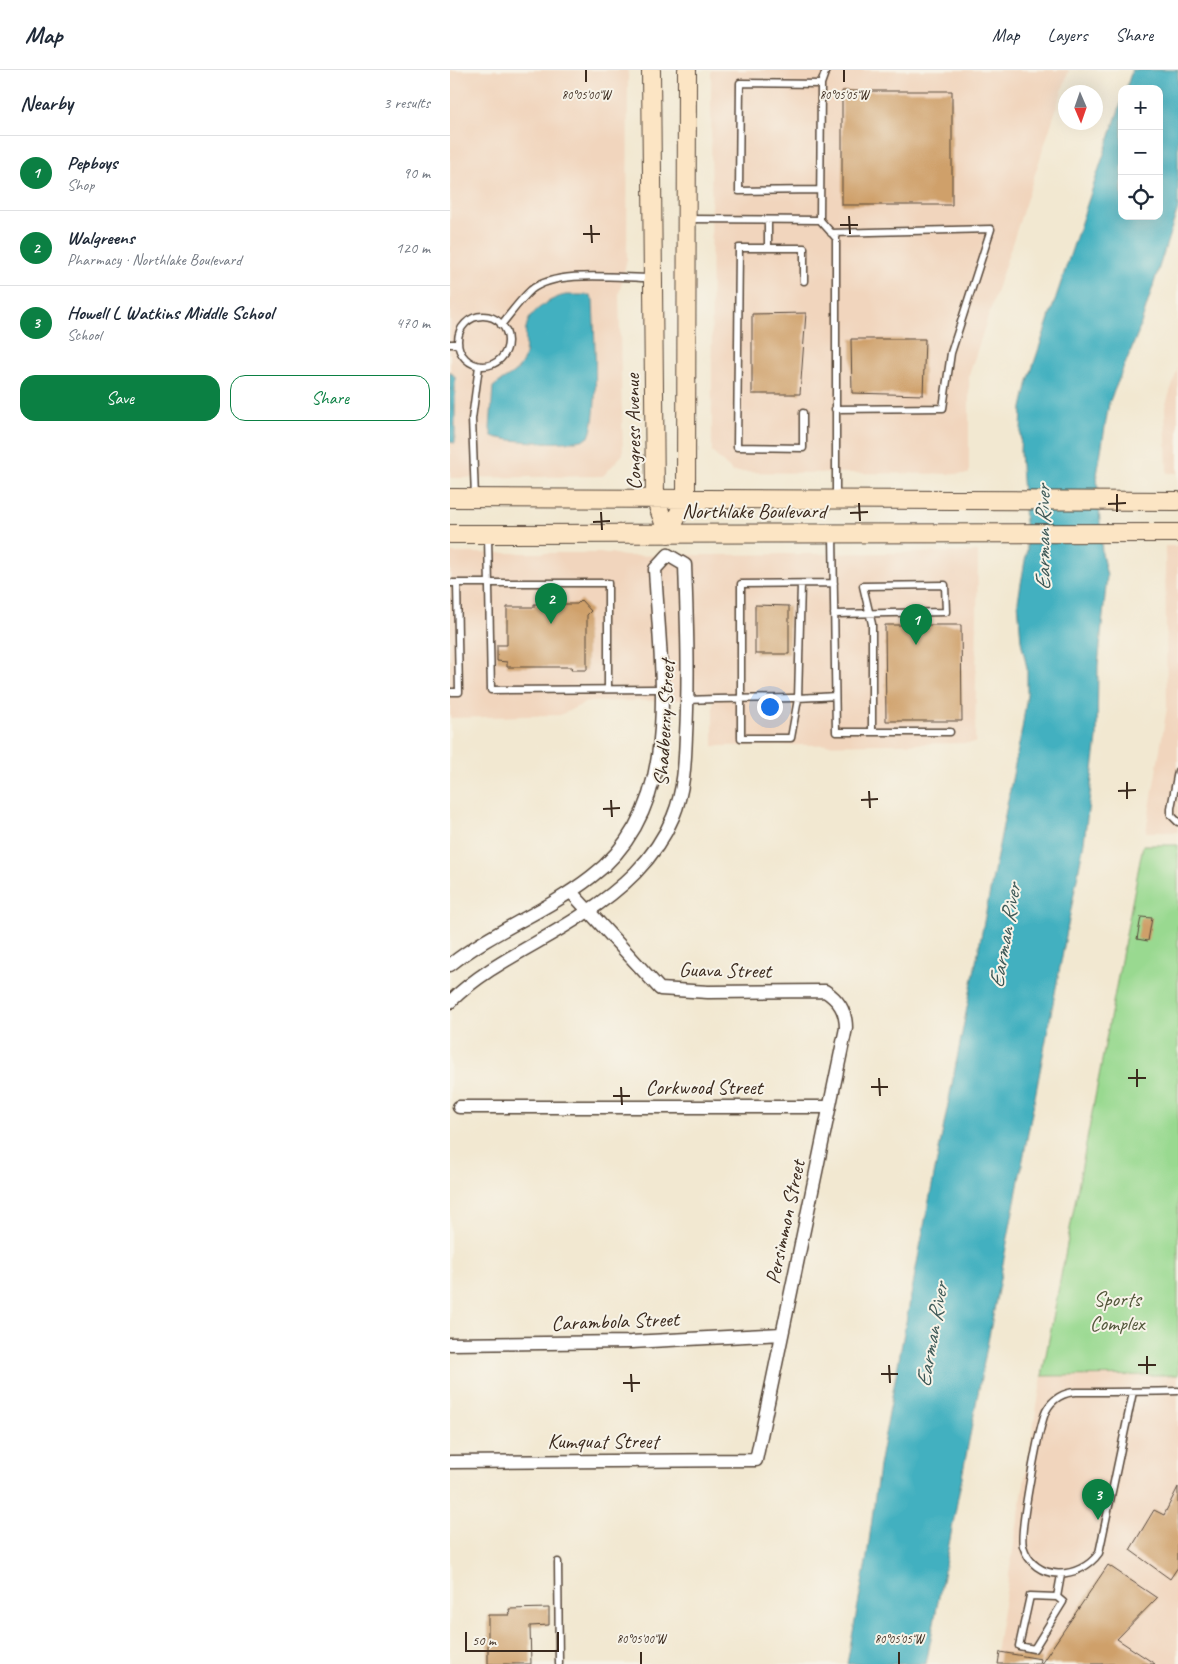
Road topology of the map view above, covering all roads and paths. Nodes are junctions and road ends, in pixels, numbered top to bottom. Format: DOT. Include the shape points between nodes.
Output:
graph roads {
  1 [pos="651,70"];
  2 [pos="687,70"];
  3 [pos="826,70"];
  4 [pos="821,84"];
  5 [pos="820,190"];
  6 [pos="685,219"];
  7 [pos="768,220"];
  8 [pos="820,220"];
  9 [pos="831,233"];
  10 [pos="768,248"];
  11 [pos="654,278"];
  12 [pos="804,281"];
  13 [pos="501,325"];
  14 [pos="450,344"];
  15 [pos="458,344"];
  16 [pos="480,366"];
  17 [pos="835,409"];
  18 [pos="803,413"];
  19 [pos="450,498"];
  20 [pos="475,498"];
  21 [pos="655,498"];
  22 [pos="686,499"];
  23 [pos="836,500"];
  24 [pos="1178,501"];
  25 [pos="833,533"];
  26 [pos="1178,533"];
  27 [pos="450,534"];
  28 [pos="488,534"];
  29 [pos="668,534"];
  30 [pos="668,555"];
  31 [pos="454,583"];
  32 [pos="489,583"];
  33 [pos="801,584"];
  34 [pos="834,584"];
  35 [pos="869,613"];
  36 [pos="834,614"];
  37 [pos="450,645"];
  38 [pos="458,645"];
  39 [pos="608,689"];
  40 [pos="660,689"];
  41 [pos="450,692"];
  42 [pos="835,696"];
  43 [pos="740,697"];
  44 [pos="798,699"];
  45 [pos="688,700"];
  46 [pos="872,732"];
  47 [pos="950,732"];
  48 [pos="1178,771"];
  49 [pos="1178,822"];
  50 [pos="571,892"];
  51 [pos="588,912"];
  52 [pos="450,965"];
  53 [pos="833,996"];
  54 [pos="450,1002"];
  55 [pos="829,1107"];
  56 [pos="459,1108"];
  57 [pos="782,1334"];
  58 [pos="450,1344"];
  59 [pos="1178,1391"];
  60 [pos="1133,1392"];
  61 [pos="756,1460"];
  62 [pos="450,1462"];
  63 [pos="558,1562"];
  64 [pos="1061,1575"];
  65 [pos="1057,1597"];
  66 [pos="559,1664"];
  1 -- 11 [label="main road, Congress Avenue"];
  2 -- 6 [label="main road"];
  3 -- 4 [label="lane"];
  4 -- 5 [label="lane"];
  4 -- 5 [label="lane" via="740,83 739,183 739,191"];
  5 -- 8 [label="lane"];
  6 -- 7 [label="lane"];
  6 -- 22 [label="main road"];
  7 -- 8 [label="lane"];
  7 -- 10 [label="lane"];
  8 -- 9 [label="lane"];
  9 -- 17 [label="lane" via="836,238"];
  9 -- 17 [label="lane" via="992,229 951,353 944,408"];
  10 -- 12 [label="lane" via="804,248"];
  10 -- 18 [label="lane" via="739,248 737,448 803,448"];
  11 -- 13 [label="lane" via="568,277 552,280 532,290"];
  11 -- 21 [label="main road, Congress Avenue"];
  13 -- 15 [label="lane" via="486,317 475,318 459,333"];
  13 -- 16 [label="lane" via="508,339 506,350 500,359"];
  14 -- 15 [label="lane"];
  15 -- 16 [label="lane" via="465,358"];
  16 -- 20 [label="lane" via="472,420"];
  17 -- 23 [label="lane"];
  19 -- 20 [label="main road, Northlake Boulevard"];
  20 -- 21 [label="main road, Northlake Boulevard"];
  21 -- 22 [label="main road, Northlake Boulevard"];
  21 -- 29 [label="main road, Congress Avenue"];
  22 -- 23 [label="main road, Northlake Boulevard"];
  22 -- 29 [label="main road"];
  23 -- 24 [label="main road, Northlake Boulevard"];
  25 -- 26 [label="main road, Northlake Boulevard"];
  25 -- 29 [label="main road, Northlake Boulevard"];
  25 -- 34 [label="lane"];
  27 -- 28 [label="main road, Northlake Boulevard"];
  28 -- 29 [label="main road, Northlake Boulevard"];
  28 -- 32 [label="lane"];
  29 -- 30 [label="street"];
  30 -- 40 [label="street, Shadberry Street" via="654,569"];
  30 -- 45 [label="street, Shadberry Street" via="685,565"];
  31 -- 32 [label="lane"];
  31 -- 38 [label="lane"];
  32 -- 39 [label="lane" via="491,690"];
  32 -- 39 [label="lane" via="608,583"];
  33 -- 34 [label="lane"];
  33 -- 43 [label="lane" via="741,584"];
  33 -- 44 [label="lane"];
  34 -- 36 [label="lane"];
  35 -- 35 [label="lane" via="946,612 945,585 863,586"];
  35 -- 36 [label="lane"];
  35 -- 46 [label="lane" via="872,624"];
  36 -- 42 [label="lane"];
  37 -- 38 [label="lane"];
  38 -- 41 [label="lane" via="459,692"];
  39 -- 40 [label="lane"];
  40 -- 50 [label="street, Shadberry Street" via="658,766 639,821 619,849 593,876"];
  42 -- 44 [label="lane"];
  42 -- 46 [label="lane" via="836,732"];
  43 -- 44 [label="lane"];
  43 -- 44 [label="lane" via="740,738 791,738"];
  43 -- 45 [label="lane"];
  45 -- 51 [label="street, Shadberry Street" via="685,762 680,800 673,818 652,854 629,881"];
  46 -- 47 [label="lane"];
  48 -- 49 [label="lane" via="1171,815"];
  50 -- 51 [label="street, Guava Street"];
  50 -- 52 [label="street, Shadberry Street" via="475,945"];
  51 -- 53 [label="street, Guava Street" via="660,989 825,991"];
  51 -- 54 [label="street, Shadberry Street" via="490,971"];
  53 -- 55 [label="street, Persimmon Street" via="843,1010 846,1028"];
  55 -- 56 [label="street, Corkwood Street"];
  55 -- 57 [label="street, Persimmon Street"];
  57 -- 58 [label="street, Carambola Street" via="631,1342"];
  57 -- 61 [label="street, Persimmon Street"];
  59 -- 60 [label="lane"];
  60 -- 64 [label="lane" via="1099,1553 1084,1569"];
  60 -- 64 [label="lane" via="1077,1392 1063,1395 1047,1410 1021,1535 1027,1555 1034,1563"];
  61 -- 62 [label="street, Kumquat Street"];
  63 -- 66 [label="lane"];
  64 -- 65 [label="lane"];
  65 -- 65 [label="lane" via="1030,1596 1019,1646 1034,1649 1063,1602"];
}
